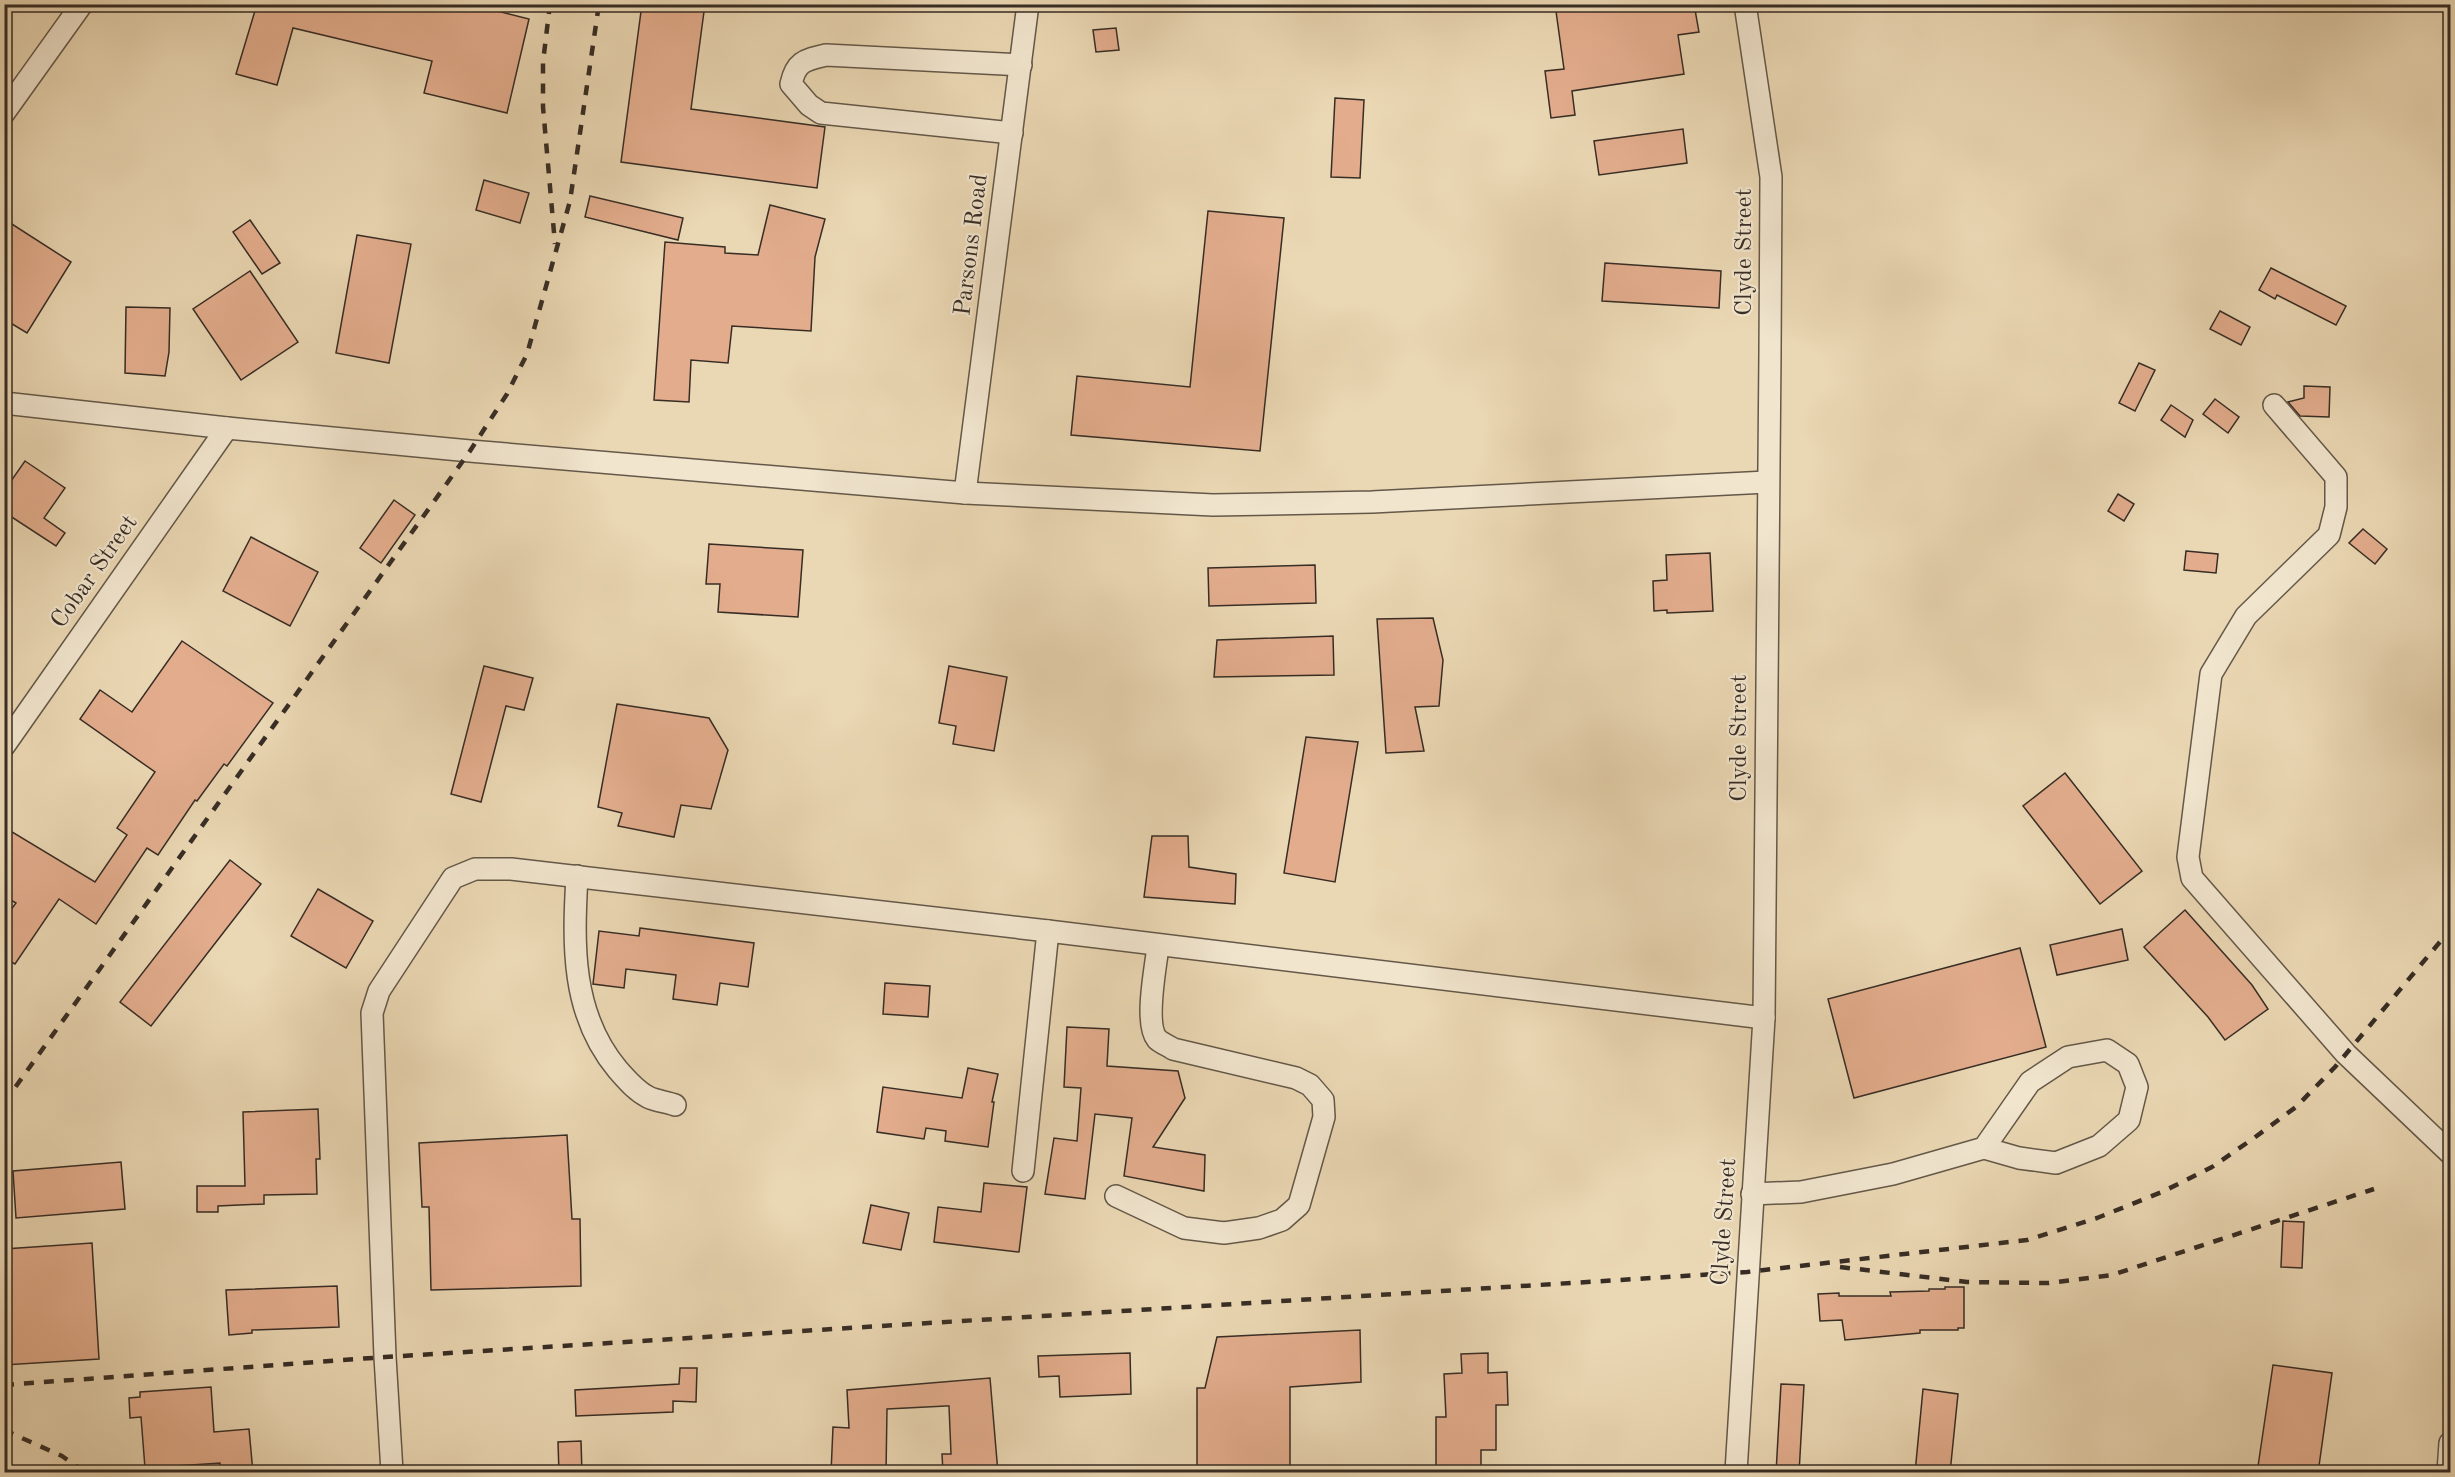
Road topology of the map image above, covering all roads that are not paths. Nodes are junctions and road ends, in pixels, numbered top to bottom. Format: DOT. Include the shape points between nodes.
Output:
graph roads {
  1 [pos="82,4"];
  2 [pos="1028,4"];
  3 [pos="1745,4"];
  4 [pos="1021,65"];
  5 [pos="4,113"];
  6 [pos="1012,133"];
  7 [pos="4,403"];
  8 [pos="2274,405"];
  9 [pos="227,428"];
  10 [pos="1767,482"];
  11 [pos="965,493"];
  12 [pos="4,746"];
  13 [pos="577,876"];
  14 [pos="1048,931"];
  15 [pos="1158,946"];
  16 [pos="1764,1018"];
  17 [pos="675,1105"];
  18 [pos="1984,1148"];
  19 [pos="2451,1153"];
  20 [pos="1023,1171"];
  21 [pos="1752,1194"];
  22 [pos="1116,1196"];
  23 [pos="2451,1443"];
  24 [pos="392,1473"];
  25 [pos="1736,1473"];
  26 [pos="2448,1473"];
  1 -- 5 [label="street"];
  2 -- 4 [label="street, Parsons Road"];
  3 -- 10 [label="street, Clyde Street" via="1771,177"];
  4 -- 6 [label="street, Parsons Road"];
  4 -- 6 [label="street" via="826,55 805,60 794,70 791,84 821,113"];
  6 -- 11 [label="street, Parsons Road"];
  7 -- 9 [label="street"];
  8 -- 19 [label="street" via="2336,477 2336,507 2329,535 2246,616 2211,674 2188,857 2192,878 2346,1054"];
  9 -- 11 [label="street"];
  9 -- 12 [label="street, Cobar Street"];
  10 -- 11 [label="street" via="1372,502 1213,505"];
  10 -- 16 [label="street, Clyde Street"];
  13 -- 14 [label="street"];
  13 -- 17 [label="street" via="575,956 590,1027 608,1059 630,1084 649,1098"];
  13 -- 24 [label="street" via="475,869 453,878 379,991 372,1013"];
  14 -- 15 [label="street"];
  14 -- 20 [label="street"];
  15 -- 16 [label="street"];
  15 -- 22 [label="street" via="1152,1006 1152,1027 1158,1040 1173,1048 1296,1078 1310,1085 1323,1100 1324,1118 1299,1206 1282,1220 1224,1233 1184,1228"];
  16 -- 21 [label="street, Clyde Street"];
  18 -- 18 [label="street" via="2056,1163 2099,1146 2129,1120 2137,1087 2128,1064 2107,1050 2068,1057 2030,1082"];
  18 -- 21 [label="street" via="1893,1174 1801,1192"];
  21 -- 25 [label="street, Clyde Street"];
  23 -- 26 [label="street"];
}
